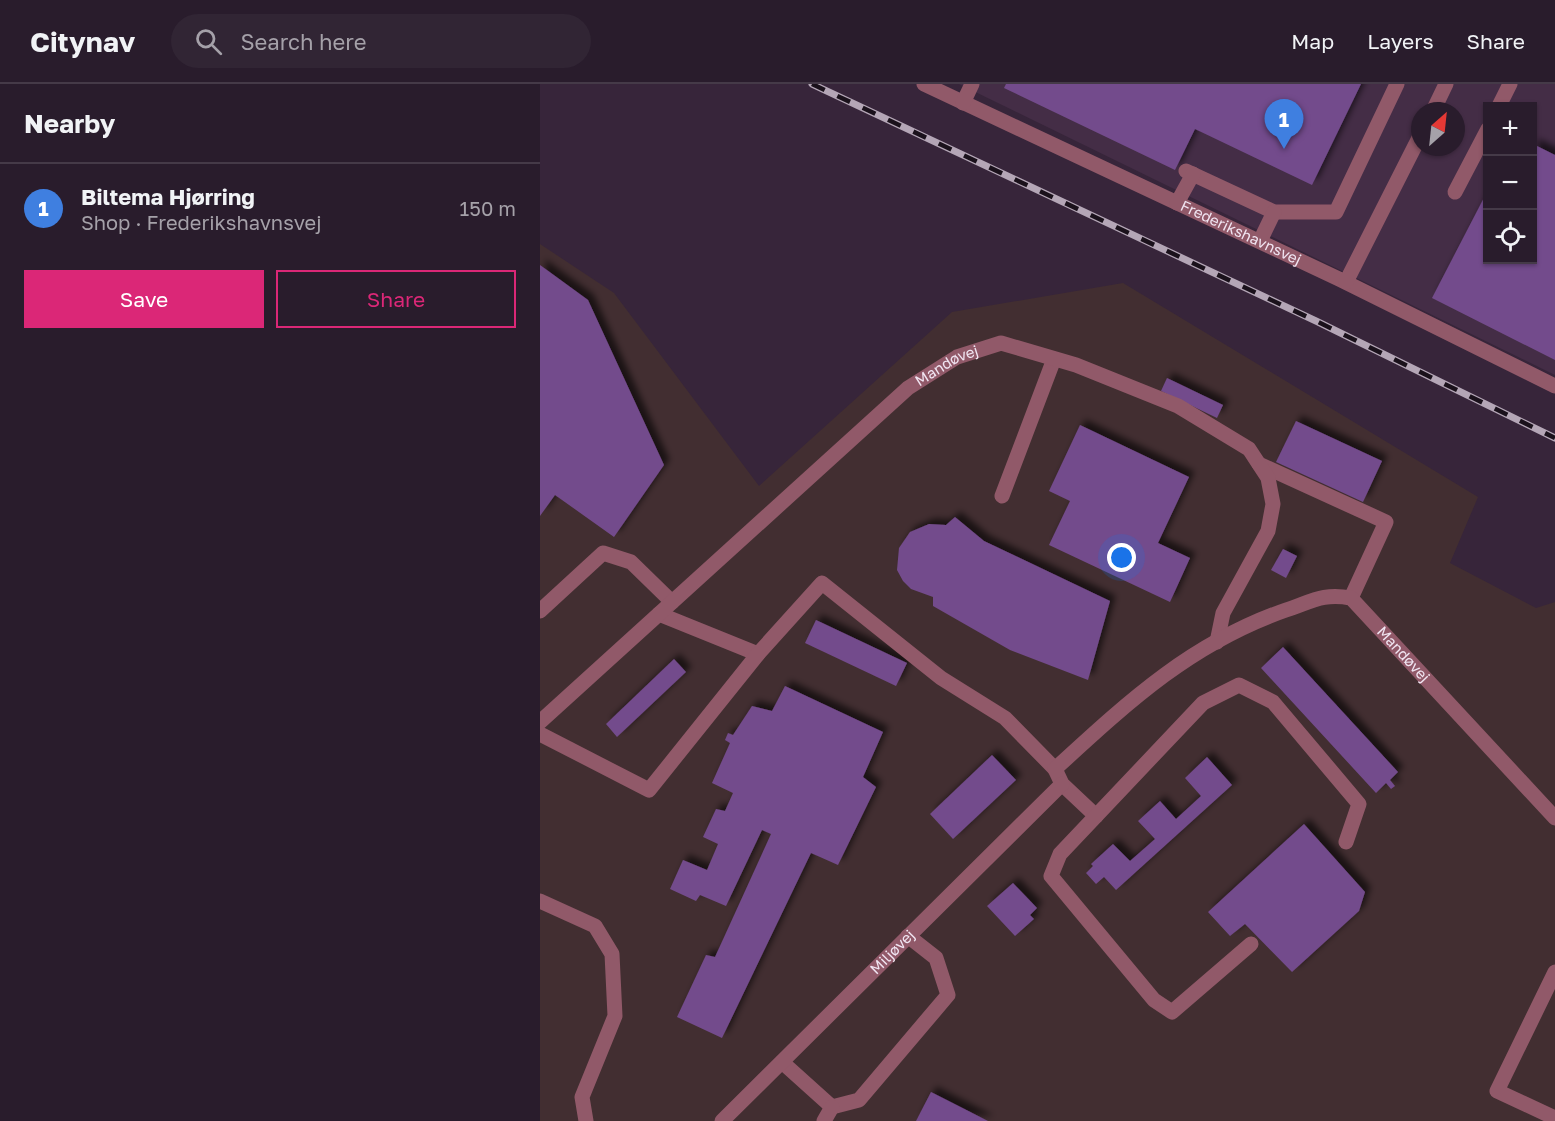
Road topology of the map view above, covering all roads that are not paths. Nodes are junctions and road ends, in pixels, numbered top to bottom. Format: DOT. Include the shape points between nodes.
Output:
graph roads {
  1 [pos="924,84"];
  2 [pos="972,84"];
  3 [pos="1397,84"];
  4 [pos="1446,84"];
  5 [pos="1510,84"];
  6 [pos="1437,102"];
  7 [pos="1501,102"];
  8 [pos="963,103"];
  9 [pos="1483,139"];
  10 [pos="1411,154"];
  11 [pos="1455,192"];
  12 [pos="1178,203"];
  13 [pos="1274,212"];
  14 [pos="1260,241"];
  15 [pos="1346,282"];
  16 [pos="1054,359"];
  17 [pos="1555,386"];
  18 [pos="1259,464"];
  19 [pos="1002,496"];
  20 [pos="1352,598"];
  21 [pos="672,602"];
  22 [pos="540,611"];
  23 [pos="659,614"];
  24 [pos="1217,642"];
  25 [pos="758,654"];
  26 [pos="540,722"];
  27 [pos="540,734"];
  28 [pos="1055,769"];
  29 [pos="1062,784"];
  30 [pos="1096,816"];
  31 [pos="1555,818"];
  32 [pos="1346,842"];
  33 [pos="540,901"];
  34 [pos="908,936"];
  35 [pos="1251,944"];
  36 [pos="1555,972"];
  37 [pos="782,1062"];
  38 [pos="832,1107"];
  39 [pos="1555,1118"];
  40 [pos="586,1121"];
  41 [pos="722,1121"];
  42 [pos="824,1121"];
  1 -- 8 [label="street, Frederikshavnsvej"];
  2 -- 8 [label="street"];
  3 -- 13 [label="street" via="1336,212"];
  4 -- 6 [label="street"];
  5 -- 7 [label="street"];
  8 -- 12 [label="street, Frederikshavnsvej"];
  9 -- 11 [label="street"];
  10 -- 15 [label="street"];
  12 -- 13 [label="street" via="1190,172"];
  12 -- 14 [label="street, Frederikshavnsvej"];
  13 -- 14 [label="street"];
  14 -- 15 [label="street, Frederikshavnsvej"];
  15 -- 17 [label="street, Frederikshavnsvej"];
  16 -- 18 [label="street, Mandøvej" via="1178,406 1249,449"];
  16 -- 19 [label="street"];
  16 -- 21 [label="street, Mandøvej" via="1001,343 957,357 908,388"];
  18 -- 20 [label="street" via="1386,522"];
  18 -- 24 [label="street, Mandøvej" via="1268,478 1273,504 1268,531 1223,613"];
  20 -- 24 [label="street" via="1330,594 1253,622"];
  20 -- 31 [label="street, Mandøvej"];
  21 -- 22 [label="street" via="631,562 603,553"];
  21 -- 23 [label="street, Mandøvej"];
  23 -- 25 [label="street"];
  23 -- 26 [label="street, Mandøvej"];
  24 -- 28 [label="street" via="1128,701"];
  25 -- 27 [label="street" via="650,790"];
  25 -- 28 [label="street" via="822,583 941,678 1005,718"];
  28 -- 29 [label="street"];
  29 -- 30 [label="street"];
  29 -- 34 [label="street, Miljøvej"];
  30 -- 32 [label="street" via="1203,703 1239,685 1273,702 1359,804"];
  30 -- 35 [label="street" via="1060,854 1051,876 1154,1000 1172,1012"];
  33 -- 40 [label="street" via="595,926 612,954 615,1016 582,1096"];
  34 -- 37 [label="street, Miljøvej"];
  34 -- 38 [label="street" via="936,958 948,995 859,1100"];
  36 -- 39 [label="street" via="1497,1090"];
  37 -- 38 [label="street"];
  37 -- 41 [label="street, Miljøvej"];
  38 -- 42 [label="street"];
}
